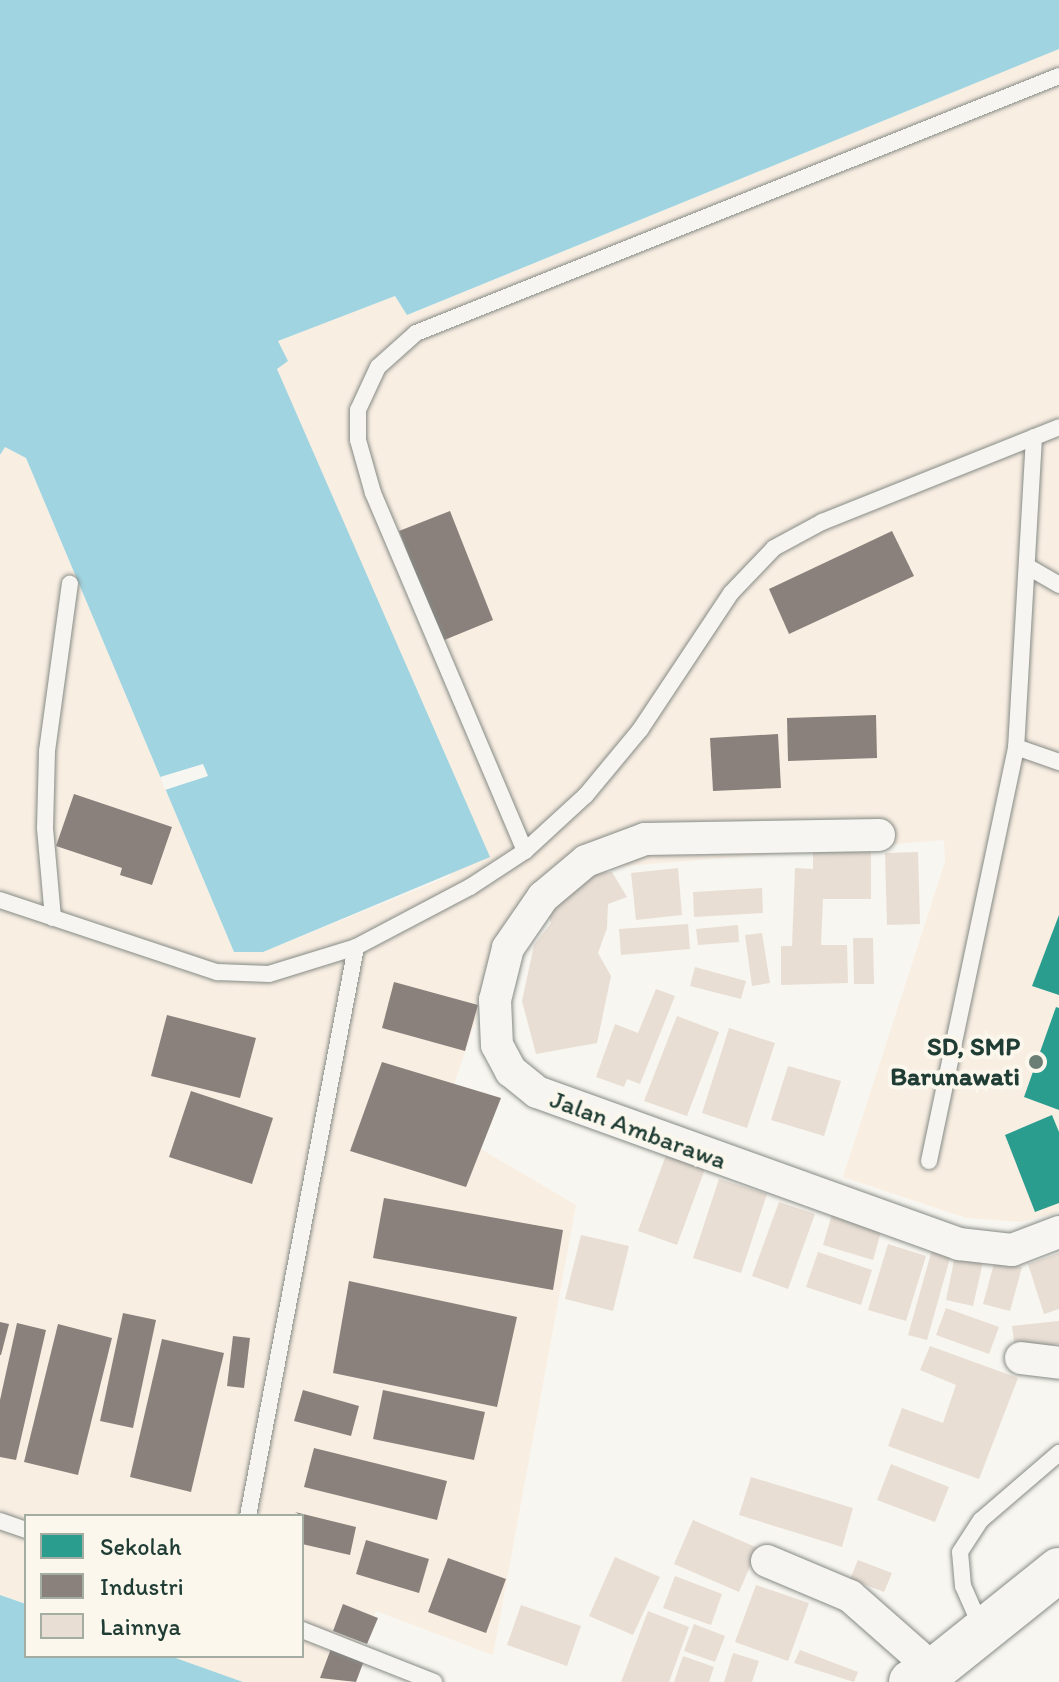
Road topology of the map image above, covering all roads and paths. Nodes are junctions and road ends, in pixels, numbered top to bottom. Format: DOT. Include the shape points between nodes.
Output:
graph roads {
  1 [pos="1059,76"];
  2 [pos="1059,427"];
  3 [pos="1034,437"];
  4 [pos="1030,568"];
  5 [pos="70,584"];
  6 [pos="1059,585"];
  7 [pos="1016,747"];
  8 [pos="1059,762"];
  9 [pos="879,835"];
  10 [pos="525,851"];
  11 [pos="0,900"];
  12 [pos="53,918"];
  13 [pos="356,947"];
  14 [pos="929,1161"];
  15 [pos="1059,1232"];
  16 [pos="1021,1358"];
  17 [pos="1059,1363"];
  18 [pos="1059,1453"];
  19 [pos="248,1514"];
  20 [pos="0,1521"];
  21 [pos="24,1529"];
  22 [pos="767,1561"];
  23 [pos="1059,1570"];
  24 [pos="304,1631"];
  25 [pos="984,1632"];
  26 [pos="923,1676"];
  27 [pos="434,1682"];
  1 -- 10 [label="lane" via="416,333 378,367 358,410 358,440 373,493"];
  2 -- 3 [label="lane"];
  3 -- 4 [label="lane"];
  3 -- 10 [label="lane" via="822,522 774,548 731,593 640,730 586,795"];
  4 -- 6 [label="lane"];
  4 -- 7 [label="lane"];
  5 -- 12 [label="lane" via="47,751 45,828"];
  7 -- 8 [label="lane"];
  7 -- 14 [label="lane"];
  9 -- 15 [label="street, Jalan Ambarawa" via="645,839 586,861 543,897 508,948 495,1000 497,1045 511,1071 537,1092 959,1244 1012,1250"];
  10 -- 13 [label="lane" via="470,887"];
  11 -- 12 [label="lane"];
  12 -- 13 [label="lane" via="217,972 269,974"];
  13 -- 19 [label="lane"];
  16 -- 17 [label="street"];
  18 -- 25 [label="lane" via="981,1520 960,1552 963,1586"];
  20 -- 21 [label="lane"];
  22 -- 26 [label="street" via="850,1596"];
  23 -- 25 [label="street"];
  24 -- 27 [label="lane"];
  25 -- 26 [label="street"];
}
